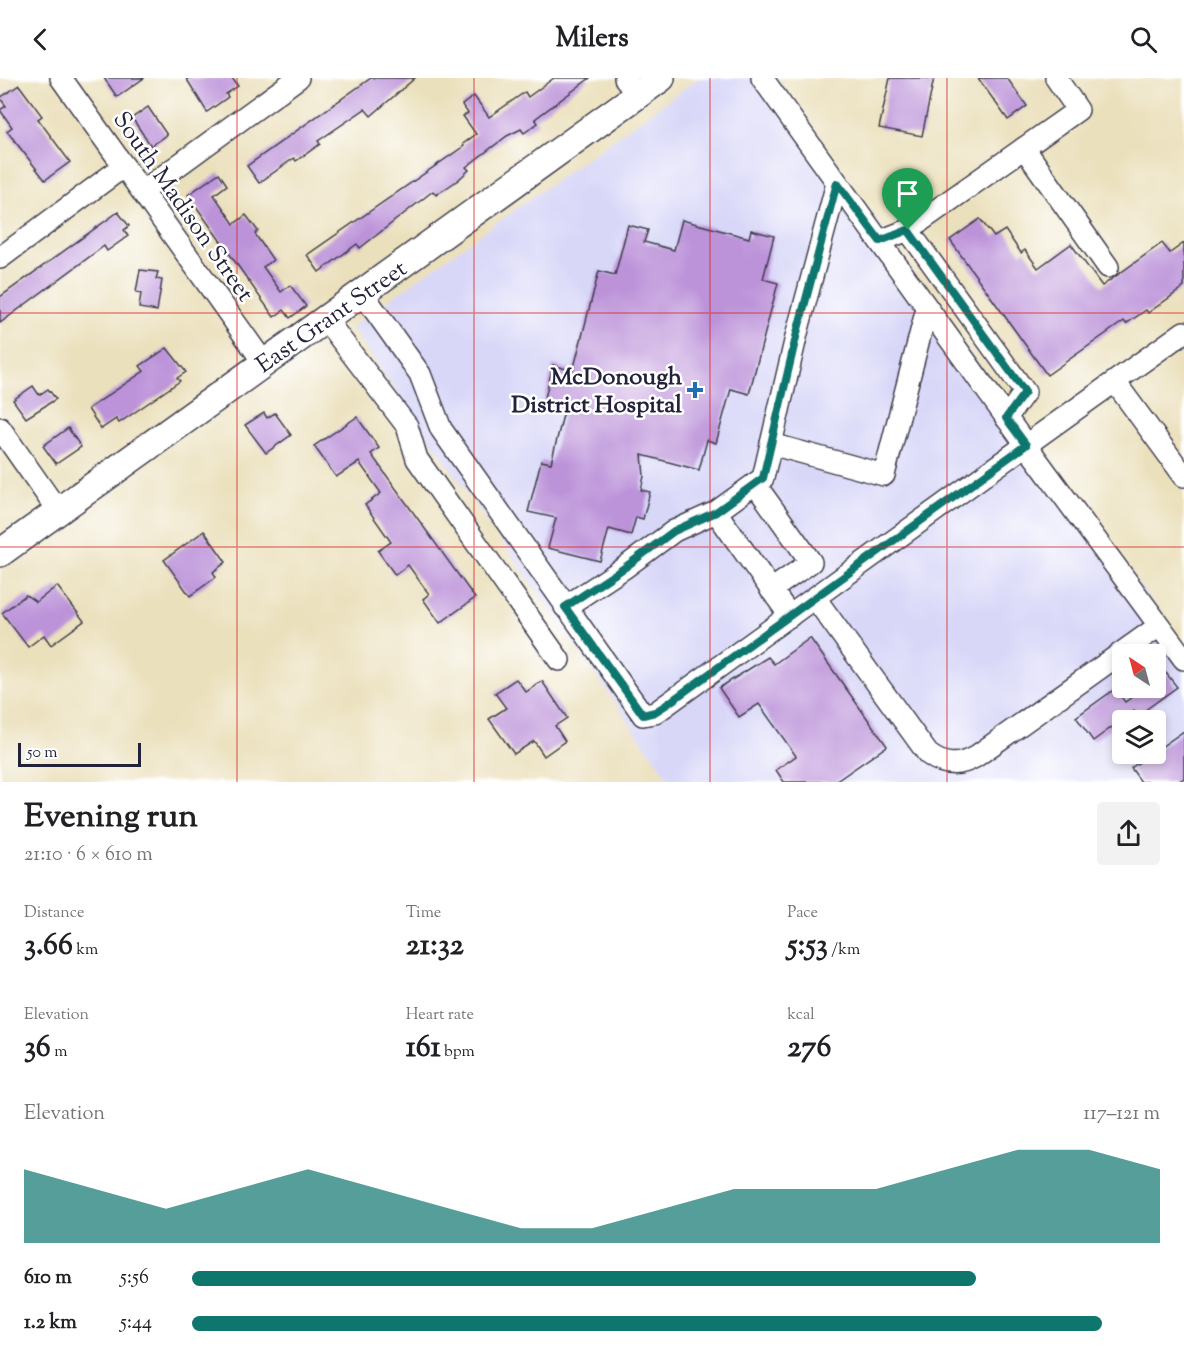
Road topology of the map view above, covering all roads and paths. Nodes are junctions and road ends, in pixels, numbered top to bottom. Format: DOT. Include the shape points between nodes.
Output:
graph roads {
  1 [pos="61,78"];
  2 [pos="298,78"];
  3 [pos="661,78"];
  4 [pos="762,78"];
  5 [pos="1056,78"];
  6 [pos="631,87"];
  7 [pos="1024,148"];
  8 [pos="124,166"];
  9 [pos="837,183"];
  10 [pos="142,191"];
  11 [pos="908,230"];
  12 [pos="880,241"];
  13 [pos="0,258"];
  14 [pos="1108,267"];
  15 [pos="363,294"];
  16 [pos="927,308"];
  17 [pos="326,320"];
  18 [pos="1184,332"];
  19 [pos="264,363"];
  20 [pos="1115,382"];
  21 [pos="1006,418"];
  22 [pos="0,428"];
  23 [pos="771,444"];
  24 [pos="1026,445"];
  25 [pos="1184,476"];
  26 [pos="755,484"];
  27 [pos="58,511"];
  28 [pos="716,512"];
  29 [pos="0,553"];
  30 [pos="771,590"];
  31 [pos="815,598"];
  32 [pos="565,607"];
  33 [pos="790,616"];
  34 [pos="1159,626"];
  35 [pos="1184,659"];
  36 [pos="559,660"];
  1 -- 8 [label="street, South Madison Street"];
  2 -- 10 [label="street"];
  3 -- 6 [label="main road, East Grant Street"];
  4 -- 9 [label="street"];
  5 -- 7 [label="street" via="1078,110"];
  6 -- 15 [label="main road, East Grant Street"];
  7 -- 11 [label="street"];
  7 -- 14 [label="street"];
  8 -- 10 [label="street, South Madison Street"];
  8 -- 13 [label="street"];
  9 -- 12 [label="street"];
  9 -- 23 [label="street"];
  10 -- 19 [label="street, South Madison Street"];
  11 -- 12 [label="street"];
  11 -- 21 [label="street" via="1025,392"];
  12 -- 16 [label="street"];
  15 -- 17 [label="main road, East Grant Street"];
  15 -- 32 [label="street" via="420,374 441,429"];
  16 -- 21 [label="street"];
  16 -- 23 [label="street" via="884,475"];
  17 -- 19 [label="main road, East Grant Street"];
  17 -- 36 [label="street" via="407,426 417,459"];
  18 -- 20 [label="street"];
  19 -- 27 [label="main road, East Grant Street"];
  20 -- 24 [label="street"];
  20 -- 25 [label="street"];
  21 -- 24 [label="street"];
  22 -- 27 [label="street"];
  23 -- 26 [label="street" via="763,478"];
  24 -- 31 [label="street"];
  24 -- 34 [label="street"];
  26 -- 28 [label="street"];
  26 -- 30 [label="street" via="811,562"];
  27 -- 29 [label="main road, East Grant Street"];
  28 -- 30 [label="street"];
  28 -- 32 [label="street" via="674,531"];
  30 -- 33 [label="street"];
  31 -- 33 [label="street"];
  31 -- 34 [label="street" via="928,754 952,765 975,757"];
  32 -- 33 [label="street" via="643,715 666,705"];
  34 -- 35 [label="street"];
}
